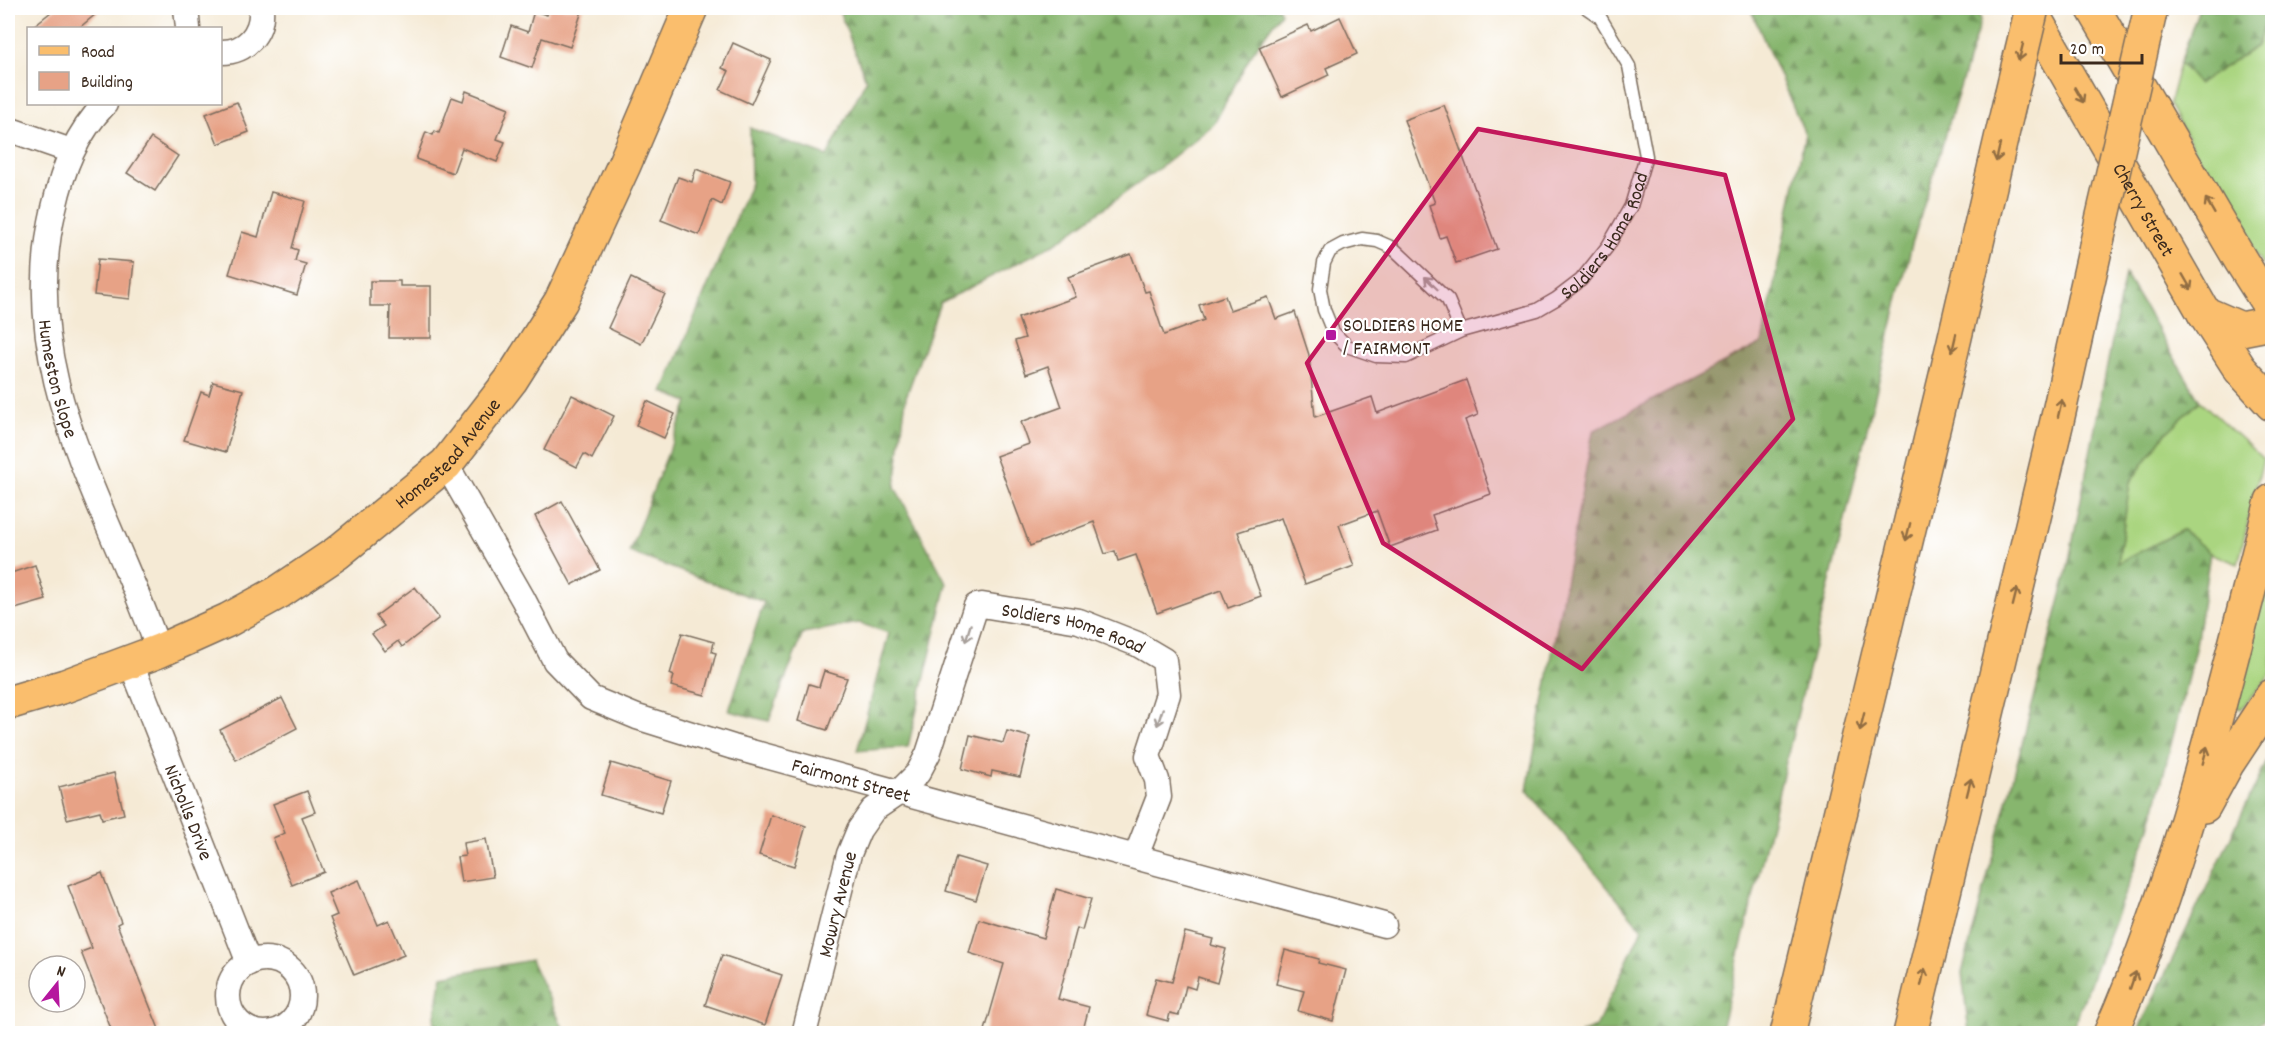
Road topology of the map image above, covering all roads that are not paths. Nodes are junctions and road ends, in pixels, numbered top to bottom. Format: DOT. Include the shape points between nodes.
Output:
graph roads {
  1 [pos="186,8"];
  2 [pos="261,8"];
  3 [pos="691,8"];
  4 [pos="1587,8"];
  5 [pos="2031,8"];
  6 [pos="2094,8"];
  7 [pos="2151,8"];
  8 [pos="188,27"];
  9 [pos="222,52"];
  10 [pos="104,105"];
  11 [pos="8,129"];
  12 [pos="71,151"];
  13 [pos="2272,310"];
  14 [pos="2204,313"];
  15 [pos="2272,323"];
  16 [pos="1461,331"];
  17 [pos="2272,404"];
  18 [pos="446,464"];
  19 [pos="2272,501"];
  20 [pos="145,657"];
  21 [pos="2272,696"];
  22 [pos="8,703"];
  23 [pos="898,793"];
  24 [pos="2185,831"];
  25 [pos="1137,856"];
  26 [pos="1384,925"];
  27 [pos="249,963"];
  28 [pos="804,1034"];
  29 [pos="1787,1034"];
  30 [pos="1910,1034"];
  31 [pos="2110,1034"];
  1 -- 8 [label="street"];
  2 -- 9 [label="street" via="260,23 252,39 237,50"];
  3 -- 18 [label="main road, Homestead Avenue" via="561,301 511,380"];
  4 -- 16 [label="lane, Soldiers Home Road" via="1600,17 1629,66 1646,156 1631,206 1608,246 1581,280 1556,299 1537,310"];
  5 -- 14 [label="main road, Cherry Street, one-way"];
  5 -- 29 [label="main road, one-way, bridge"];
  13 -- 6 [label="main road, one-way"];
  30 -- 7 [label="main road, one-way, bridge"];
  10 -- 12 [label="street, Humeston Slope"];
  11 -- 12 [label="street"];
  12 -- 20 [label="street, Humeston Slope" via="46,247 43,303 49,358"];
  14 -- 15 [label="main road" via="2241,329"];
  14 -- 17 [label="main road, Cherry Street" via="2240,369"];
  16 -- 16 [label="lane, Soldiers Home Road, one-way" via="1448,300 1393,248 1362,239 1330,251 1320,289 1333,332 1347,346 1376,356 1406,357"];
  18 -- 20 [label="main road, Homestead Avenue" via="337,553 279,592"];
  18 -- 23 [label="street, Fairmont Street" via="555,661 591,698 701,737"];
  24 -- 19 [label="main road, one-way"];
  20 -- 22 [label="main road, Homestead Avenue"];
  20 -- 27 [label="street, Nicholls Drive"];
  21 -- 24 [label="main road" via="2227,764 2210,799"];
  23 -- 25 [label="street, Fairmont Street"];
  23 -- 25 [label="street, Soldiers Home Road" via="918,773 928,754 976,606 1079,621 1137,644 1164,660 1168,694 1148,756 1159,797"];
  23 -- 28 [label="street, Mowry Avenue" via="873,810 852,846"];
  31 -- 24 [label="main road, one-way"];
  25 -- 26 [label="street, Fairmont Street"];
}
